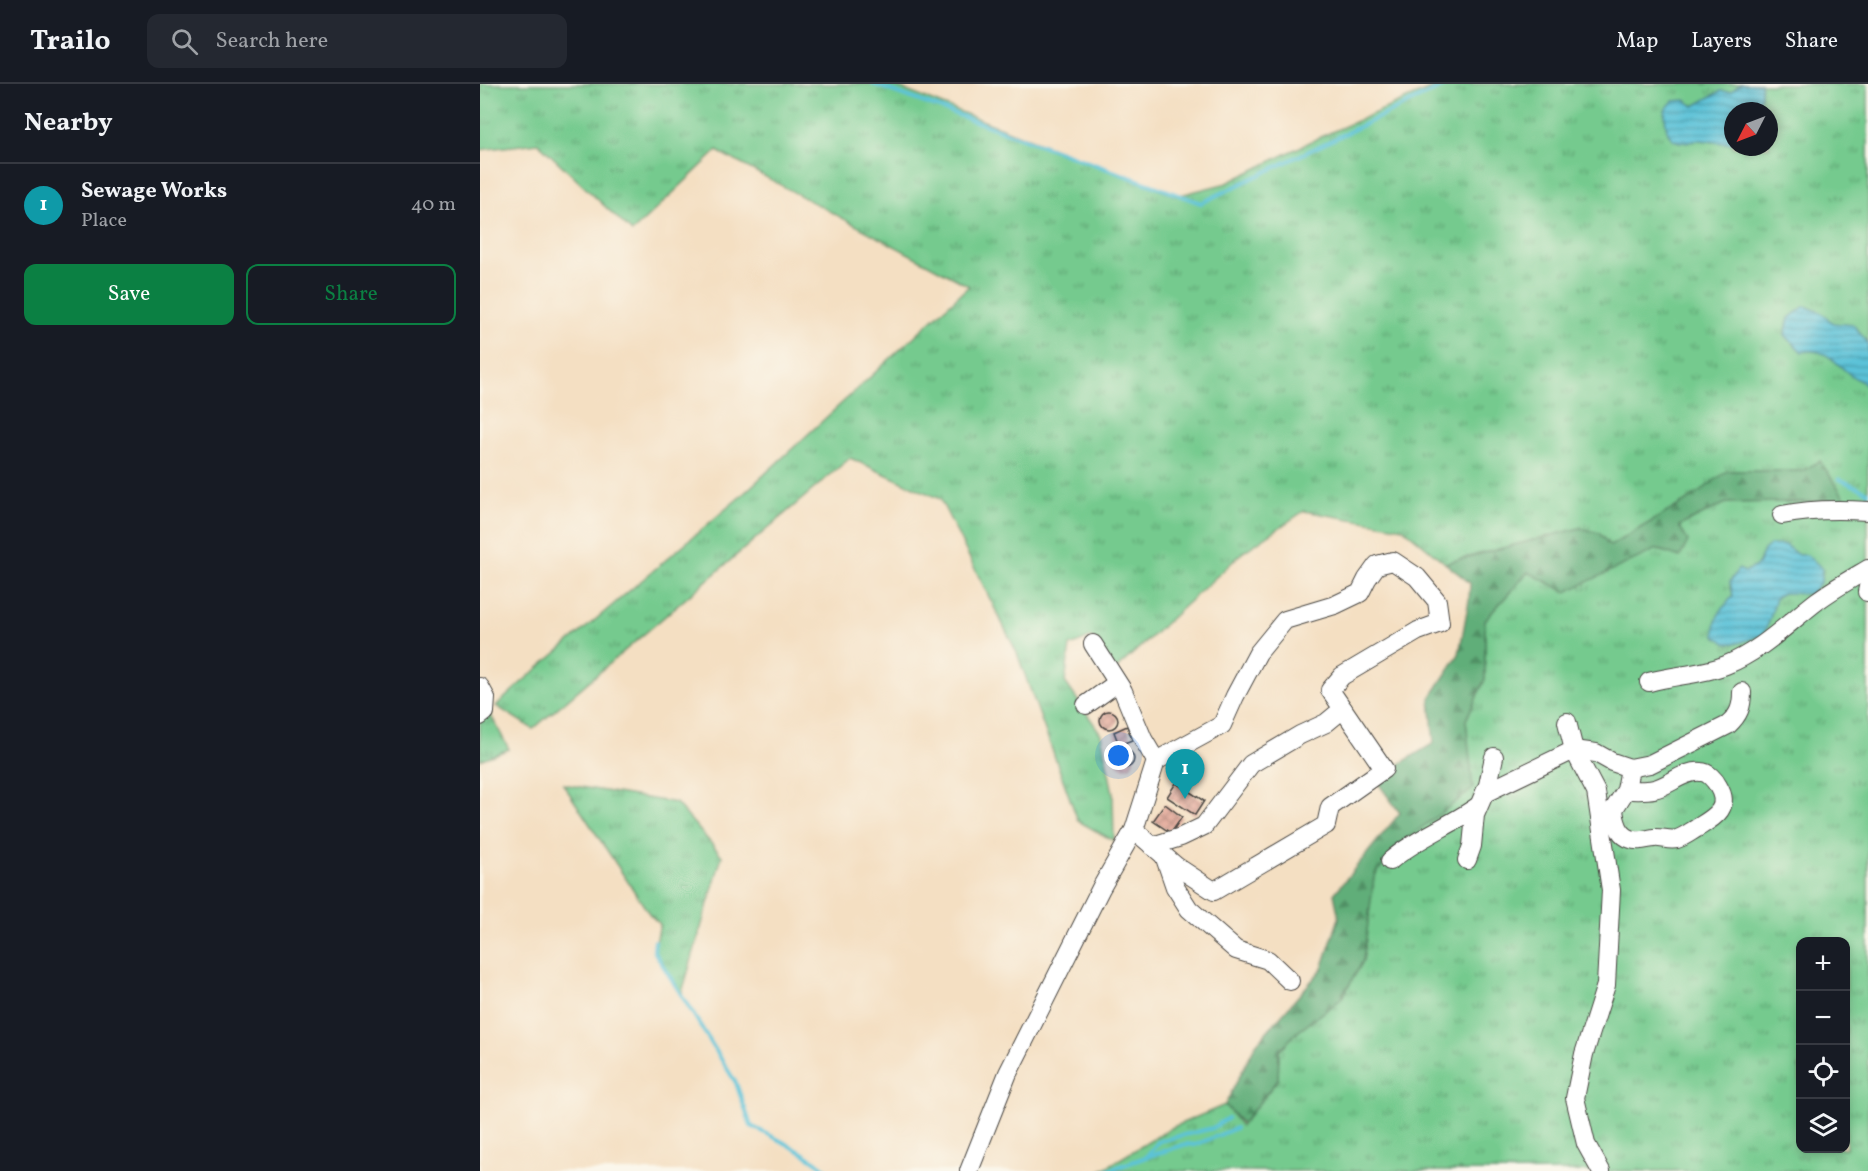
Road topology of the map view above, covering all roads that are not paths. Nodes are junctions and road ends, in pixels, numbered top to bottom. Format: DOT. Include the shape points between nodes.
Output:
graph roads {
  1 [pos="1868,512"];
  2 [pos="1782,515"];
  3 [pos="1868,569"];
  4 [pos="1093,644"];
  5 [pos="1649,682"];
  6 [pos="1117,683"];
  7 [pos="480,687"];
  8 [pos="1742,692"];
  9 [pos="1086,705"];
  10 [pos="1343,709"];
  11 [pos="480,716"];
  12 [pos="1567,722"];
  13 [pos="1574,750"];
  14 [pos="1494,757"];
  15 [pos="1156,761"];
  16 [pos="1630,768"];
  17 [pos="1626,790"];
  18 [pos="1482,800"];
  19 [pos="1134,830"];
  20 [pos="1158,851"];
  21 [pos="1467,860"];
  22 [pos="1390,861"];
  23 [pos="1290,981"];
  24 [pos="969,1171"];
  25 [pos="1601,1171"];
  1 -- 2 [label="lane" via="1803,511"];
  3 -- 5 [label="lane" via="1819,600 1760,648 1725,666"];
  4 -- 6 [label="lane"];
  6 -- 9 [label="lane"];
  6 -- 15 [label="lane"];
  7 -- 11 [label="lane" via="486,698 485,712"];
  8 -- 16 [label="lane" via="1738,717 1728,725 1650,764"];
  10 -- 15 [label="lane" via="1330,690 1342,676 1418,631 1440,623 1437,601 1417,577 1394,561 1377,565 1360,593 1285,620 1258,653 1222,725"];
  10 -- 20 [label="lane" via="1326,723 1251,764 1204,826"];
  10 -- 20 [label="lane" via="1384,770 1330,807 1326,825 1214,891"];
  12 -- 13 [label="lane"];
  13 -- 16 [label="lane" via="1596,753"];
  13 -- 18 [label="lane"];
  13 -- 25 [label="lane" via="1596,792 1611,890 1606,985 1575,1098 1586,1144"];
  14 -- 18 [label="lane"];
  15 -- 19 [label="lane"];
  16 -- 17 [label="lane"];
  17 -- 17 [label="lane" via="1614,809 1622,833 1631,840 1675,840 1720,812 1720,788 1702,771 1654,789"];
  18 -- 21 [label="lane" via="1475,815"];
  18 -- 22 [label="lane" via="1464,816 1412,844"];
  19 -- 20 [label="lane"];
  19 -- 24 [label="lane" via="1008,1073"];
  20 -- 23 [label="lane" via="1189,909 1236,950 1268,960"];
}
